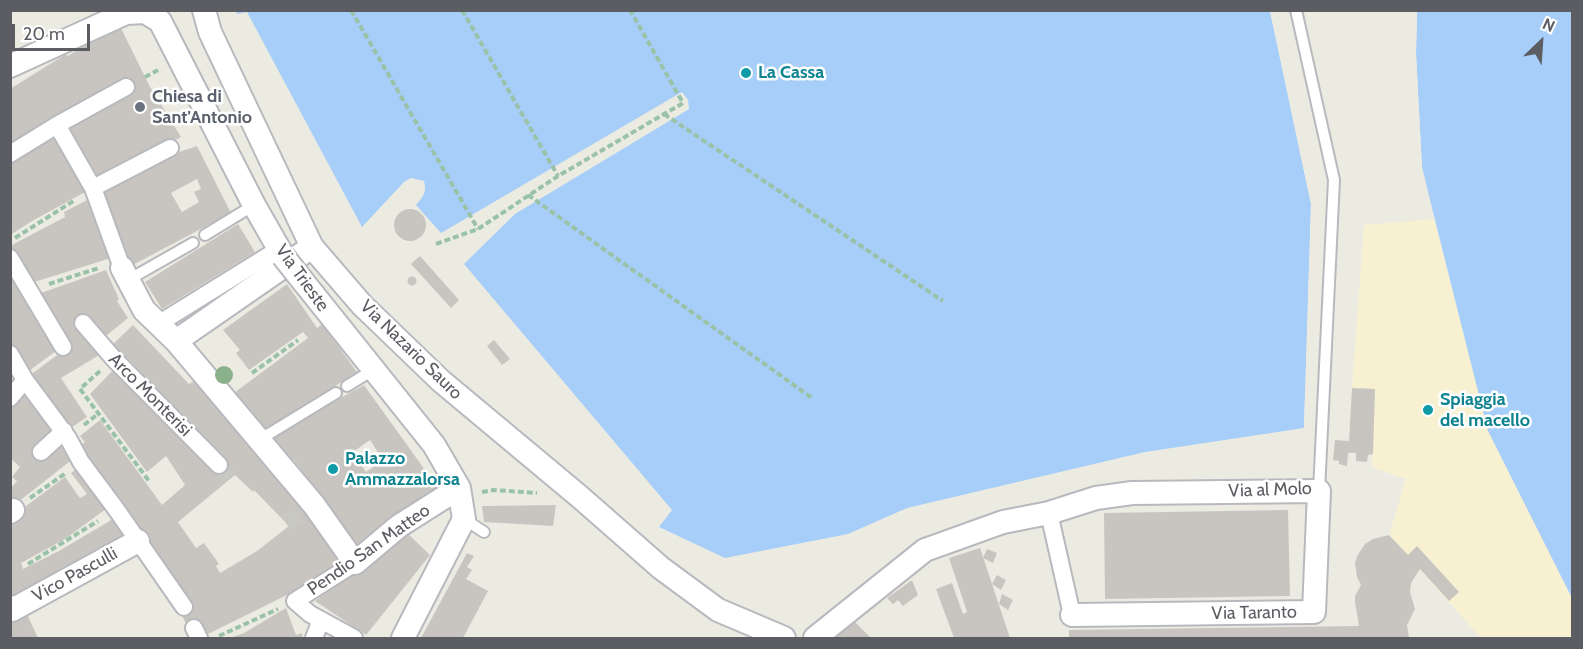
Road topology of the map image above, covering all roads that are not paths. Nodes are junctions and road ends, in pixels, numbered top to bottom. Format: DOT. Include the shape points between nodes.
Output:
graph roads {
  1 [pos="204,10"];
  2 [pos="1296,10"];
  3 [pos="10,66"];
  4 [pos="126,87"];
  5 [pos="57,125"];
  6 [pos="170,148"];
  7 [pos="10,154"];
  8 [pos="93,188"];
  9 [pos="254,205"];
  10 [pos="206,235"];
  11 [pos="193,243"];
  12 [pos="312,247"];
  13 [pos="281,252"];
  14 [pos="10,258"];
  15 [pos="123,270"];
  16 [pos="83,323"];
  17 [pos="158,324"];
  18 [pos="176,341"];
  19 [pos="63,347"];
  20 [pos="10,354"];
  21 [pos="373,370"];
  22 [pos="25,380"];
  23 [pos="347,386"];
  24 [pos="336,393"];
  25 [pos="10,398"];
  26 [pos="64,431"];
  27 [pos="259,440"];
  28 [pos="41,452"];
  29 [pos="219,465"];
  30 [pos="459,488"];
  31 [pos="1319,491"];
  32 [pos="1049,513"];
  33 [pos="464,519"];
  34 [pos="484,532"];
  35 [pos="136,537"];
  36 [pos="355,563"];
  37 [pos="184,607"];
  38 [pos="11,609"];
  39 [pos="1072,615"];
  40 [pos="321,620"];
  41 [pos="314,639"];
  42 [pos="354,639"];
  43 [pos="403,639"];
  44 [pos="784,639"];
  45 [pos="815,639"];
  1 -- 12 [label="street, Via Nazario Sauro" via="210,32"];
  2 -- 31 [label="lane, Via al Molo" via="1334,180"];
  3 -- 9 [label="street, Via Trieste" via="126,13 144,12 159,21"];
  4 -- 5 [label="street"];
  5 -- 7 [label="street"];
  5 -- 8 [label="street"];
  6 -- 8 [label="street"];
  8 -- 15 [label="street"];
  9 -- 10 [label="lane"];
  9 -- 13 [label="street, Via Trieste"];
  11 -- 15 [label="lane"];
  12 -- 18 [label="street"];
  12 -- 44 [label="street, Via Nazario Sauro" via="362,305 441,381 661,568 718,610"];
  13 -- 17 [label="street"];
  13 -- 21 [label="street, Via Trieste, bridge"];
  14 -- 19 [label="street"];
  15 -- 17 [label="street" via="144,310"];
  16 -- 29 [label="street, Arco Monterisi"];
  17 -- 18 [label="street"];
  18 -- 27 [label="street"];
  20 -- 22 [label="street"];
  21 -- 23 [label="lane"];
  21 -- 30 [label="street, Via Trieste" via="434,445"];
  22 -- 25 [label="street"];
  22 -- 26 [label="street"];
  24 -- 27 [label="lane"];
  26 -- 28 [label="street"];
  26 -- 35 [label="street" via="81,462"];
  27 -- 36 [label="street"];
  30 -- 33 [label="street, Via Trieste"];
  30 -- 36 [label="street, Pendio San Matteo" via="399,526"];
  31 -- 32 [label="street, Via al Molo" via="1132,494 1095,498"];
  31 -- 39 [label="street, Via Taranto" via="1314,612"];
  32 -- 39 [label="street"];
  32 -- 45 [label="street, Via al Molo" via="1003,522 925,550"];
  33 -- 34 [label="lane"];
  33 -- 43 [label="street"];
  35 -- 37 [label="street"];
  35 -- 38 [label="street, Vico Pasculli"];
  36 -- 40 [label="street, Pendio San Matteo" via="295,601"];
  40 -- 41 [label="street"];
  40 -- 42 [label="street"];
}
